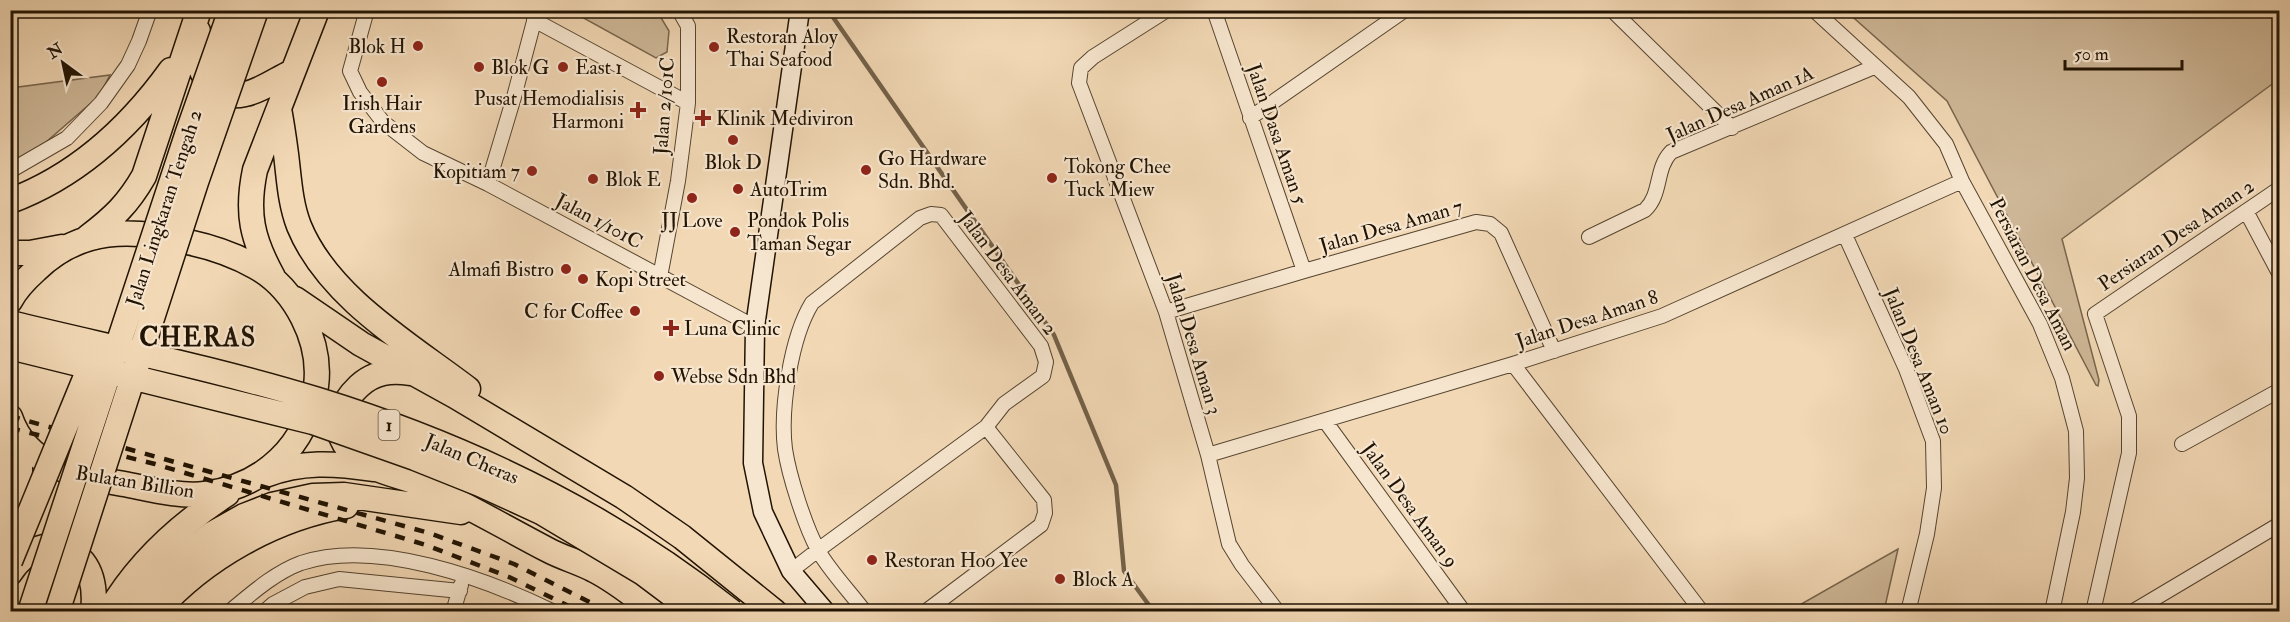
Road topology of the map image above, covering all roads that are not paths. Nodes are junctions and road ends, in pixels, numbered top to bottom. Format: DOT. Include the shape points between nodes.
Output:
graph roads {
  1 [pos="150,10"];
  2 [pos="200,10"];
  3 [pos="231,10"];
  4 [pos="256,10"];
  5 [pos="317,10"];
  6 [pos="367,10"];
  7 [pos="679,10"];
  8 [pos="800,10"];
  9 [pos="1167,10"];
  10 [pos="1214,10"];
  11 [pos="1405,10"];
  12 [pos="1612,10"];
  13 [pos="1814,10"];
  14 [pos="536,15"];
  15 [pos="185,52"];
  16 [pos="1874,67"];
  17 [pos="292,72"];
  18 [pos="688,103"];
  19 [pos="279,109"];
  20 [pos="1250,118"];
  21 [pos="1732,128"];
  22 [pos="10,171"];
  23 [pos="1962,181"];
  24 [pos="488,184"];
  25 [pos="2280,188"];
  26 [pos="10,201"];
  27 [pos="2246,211"];
  28 [pos="1845,235"];
  29 [pos="1589,237"];
  30 [pos="76,243"];
  31 [pos="10,252"];
  32 [pos="147,258"];
  33 [pos="1304,271"];
  34 [pos="2280,275"];
  35 [pos="660,277"];
  36 [pos="282,288"];
  37 [pos="10,301"];
  38 [pos="1166,312"];
  39 [pos="10,323"];
  40 [pos="755,327"];
  41 [pos="10,347"];
  42 [pos="1554,351"];
  43 [pos="1513,364"];
  44 [pos="415,374"];
  45 [pos="2280,390"];
  46 [pos="1325,421"];
  47 [pos="13,424"];
  48 [pos="986,427"];
  49 [pos="2182,444"];
  50 [pos="549,451"];
  51 [pos="1208,455"];
  52 [pos="381,470"];
  53 [pos="247,482"];
  54 [pos="381,500"];
  55 [pos="487,517"];
  56 [pos="2280,524"];
  57 [pos="10,525"];
  58 [pos="818,550"];
  59 [pos="10,561"];
  60 [pos="791,571"];
  61 [pos="10,573"];
  62 [pos="463,573"];
  63 [pos="460,591"];
  64 [pos="30,612"];
  65 [pos="57,612"];
  66 [pos="93,612"];
  67 [pos="109,612"];
  68 [pos="128,612"];
  69 [pos="156,612"];
  70 [pos="229,612"];
  71 [pos="264,612"];
  72 [pos="453,612"];
  73 [pos="554,612"];
  74 [pos="655,612"];
  75 [pos="695,612"];
  76 [pos="732,612"];
  77 [pos="775,612"];
  78 [pos="826,612"];
  79 [pos="865,612"];
  80 [pos="925,612"];
  81 [pos="1278,612"];
  82 [pos="1464,612"];
  83 [pos="1702,612"];
  84 [pos="1908,612"];
  85 [pos="2052,612"];
  86 [pos="2093,612"];
  87 [pos="2132,612"];
  1 -- 22 [label="street" via="128,65 100,103 67,138"];
  2 -- 15 [label="highway"];
  2 -- 17 [label="highway" via="197,61 202,75 220,93 246,94"];
  3 -- 32 [label="highway, Jalan Lingkaran Tengah 2, bridge"];
  4 -- 65 [label="highway, Jalan Lingkaran Tengah 2, bridge"];
  5 -- 17 [label="highway"];
  6 -- 24 [label="street, Jalan 1/101C" via="350,71 360,92 383,122 423,153"];
  7 -- 18 [label="street, Jalan 2/101C" via="688,26"];
  8 -- 40 [label="street"];
  9 -- 38 [label="street, Jalan Desa Aman 3" via="1093,57 1081,68 1079,83"];
  10 -- 20 [label="street, Jalan Dasa Aman 5"];
  11 -- 20 [label="street"];
  12 -- 21 [label="street"];
  13 -- 16 [label="street, Persiaran Desa Aman"];
  14 -- 18 [label="street"];
  14 -- 24 [label="street"];
  15 -- 26 [label="highway" via="155,93 93,155 56,181"];
  15 -- 30 [label="highway" via="144,176 115,216"];
  16 -- 21 [label="street, Jalan Desa Aman 1A"];
  16 -- 23 [label="street, Persiaran Desa Aman" via="1909,97 1946,144"];
  17 -- 19 [label="highway"];
  18 -- 35 [label="street, Jalan 2/101C"];
  19 -- 36 [label="highway" via="255,170 250,207 262,256"];
  19 -- 50 [label="highway" via="292,206 323,269 368,313"];
  20 -- 33 [label="street, Jalan Dasa Aman 5"];
  21 -- 29 [label="street, Jalan Desa Aman 1A" via="1671,152 1661,167 1652,203"];
  23 -- 28 [label="street, Jalan Desa Aman 8"];
  23 -- 85 [label="street, Persiaran Desa Aman" via="2040,324 2062,378 2076,431 2073,512"];
  24 -- 35 [label="street, Jalan 1/101C"];
  25 -- 27 [label="street, Persiaran Desa Aman 2"];
  27 -- 34 [label="street"];
  27 -- 86 [label="street, Persiaran Desa Aman 2" via="2095,314 2129,416 2129,453"];
  28 -- 42 [label="street, Jalan Desa Aman 8" via="1662,316"];
  28 -- 84 [label="street, Jalan Desa Aman 10" via="1906,369 1933,441 1934,488"];
  30 -- 31 [label="highway" via="30,253"];
  30 -- 36 [label="highway, Bulatan Billion" via="136,232 170,237 226,253 257,267"];
  30 -- 37 [label="highway, Bulatan Billion" via="38,267"];
  32 -- 59 [label="highway, bridge" via="103,335"];
  32 -- 64 [label="highway, Jalan Lingkaran Tengah 2, bridge"];
  33 -- 38 [label="street, Jalan Desa Aman 7"];
  33 -- 42 [label="street, Jalan Desa Aman 7" via="1476,222 1490,224 1501,233"];
  35 -- 40 [label="street, Jalan 1/101C"];
  36 -- 44 [label="highway" via="361,344"];
  36 -- 53 [label="highway, Bulatan Billion" via="310,335 316,360 316,386 297,440 278,461"];
  38 -- 51 [label="street, Jalan Desa Aman 3"];
  39 -- 76 [label="highway, Jalan Cheras / 1, bridge" via="319,400 490,464 553,495 655,555"];
  40 -- 60 [label="street" via="753,463 763,512"];
  41 -- 75 [label="highway, Jalan Cheras / 1, bridge" via="313,422 415,458 541,512 643,573"];
  42 -- 43 [label="street, Jalan Desa Aman 8"];
  43 -- 46 [label="street, Jalan Desa Aman 8"];
  43 -- 83 [label="street"];
  44 -- 50 [label="highway"];
  44 -- 52 [label="highway" via="393,370 377,374 350,394 342,407 339,434 348,450"];
  45 -- 49 [label="street"];
  46 -- 51 [label="street, Jalan Desa Aman 8"];
  46 -- 82 [label="street, Jalan Desa Aman 9"];
  47 -- 53 [label="highway, Bulatan Billion" via="36,456 54,467 86,477 203,494"];
  47 -- 57 [label="highway" via="22,458 18,498"];
  48 -- 58 [label="street, Jalan Desa Aman 2"];
  48 -- 58 [label="street, Jalan Desa Aman 2" via="999,408 1044,376 1046,362 1041,346 941,215 931,214 920,218 812,303 802,318 785,409 785,449 796,494"];
  48 -- 80 [label="street" via="1044,500 1045,513 1041,525"];
  50 -- 77 [label="highway" via="682,537"];
  51 -- 81 [label="street, Jalan Desa Aman 3" via="1229,544"];
  52 -- 53 [label="highway" via="307,464"];
  52 -- 55 [label="highway" via="421,484"];
  53 -- 67 [label="highway" via="169,536"];
  54 -- 55 [label="highway"];
  54 -- 68 [label="highway" via="312,496 244,516 212,534 160,574"];
  54 -- 69 [label="highway" via="325,510 244,544 174,591"];
  55 -- 74 [label="highway" via="553,553 595,570"];
  56 -- 87 [label="street"];
  58 -- 60 [label="street, Jalan Desa Aman 2"];
  58 -- 79 [label="street"];
  60 -- 78 [label="street"];
  61 -- 66 [label="highway" via="30,551 44,546 72,552 90,576"];
  62 -- 63 [label="street"];
  62 -- 70 [label="street" via="380,556 333,556 301,563 274,576"];
  62 -- 73 [label="street"];
  63 -- 71 [label="street" via="339,579 305,587"];
  63 -- 72 [label="street"];
}
